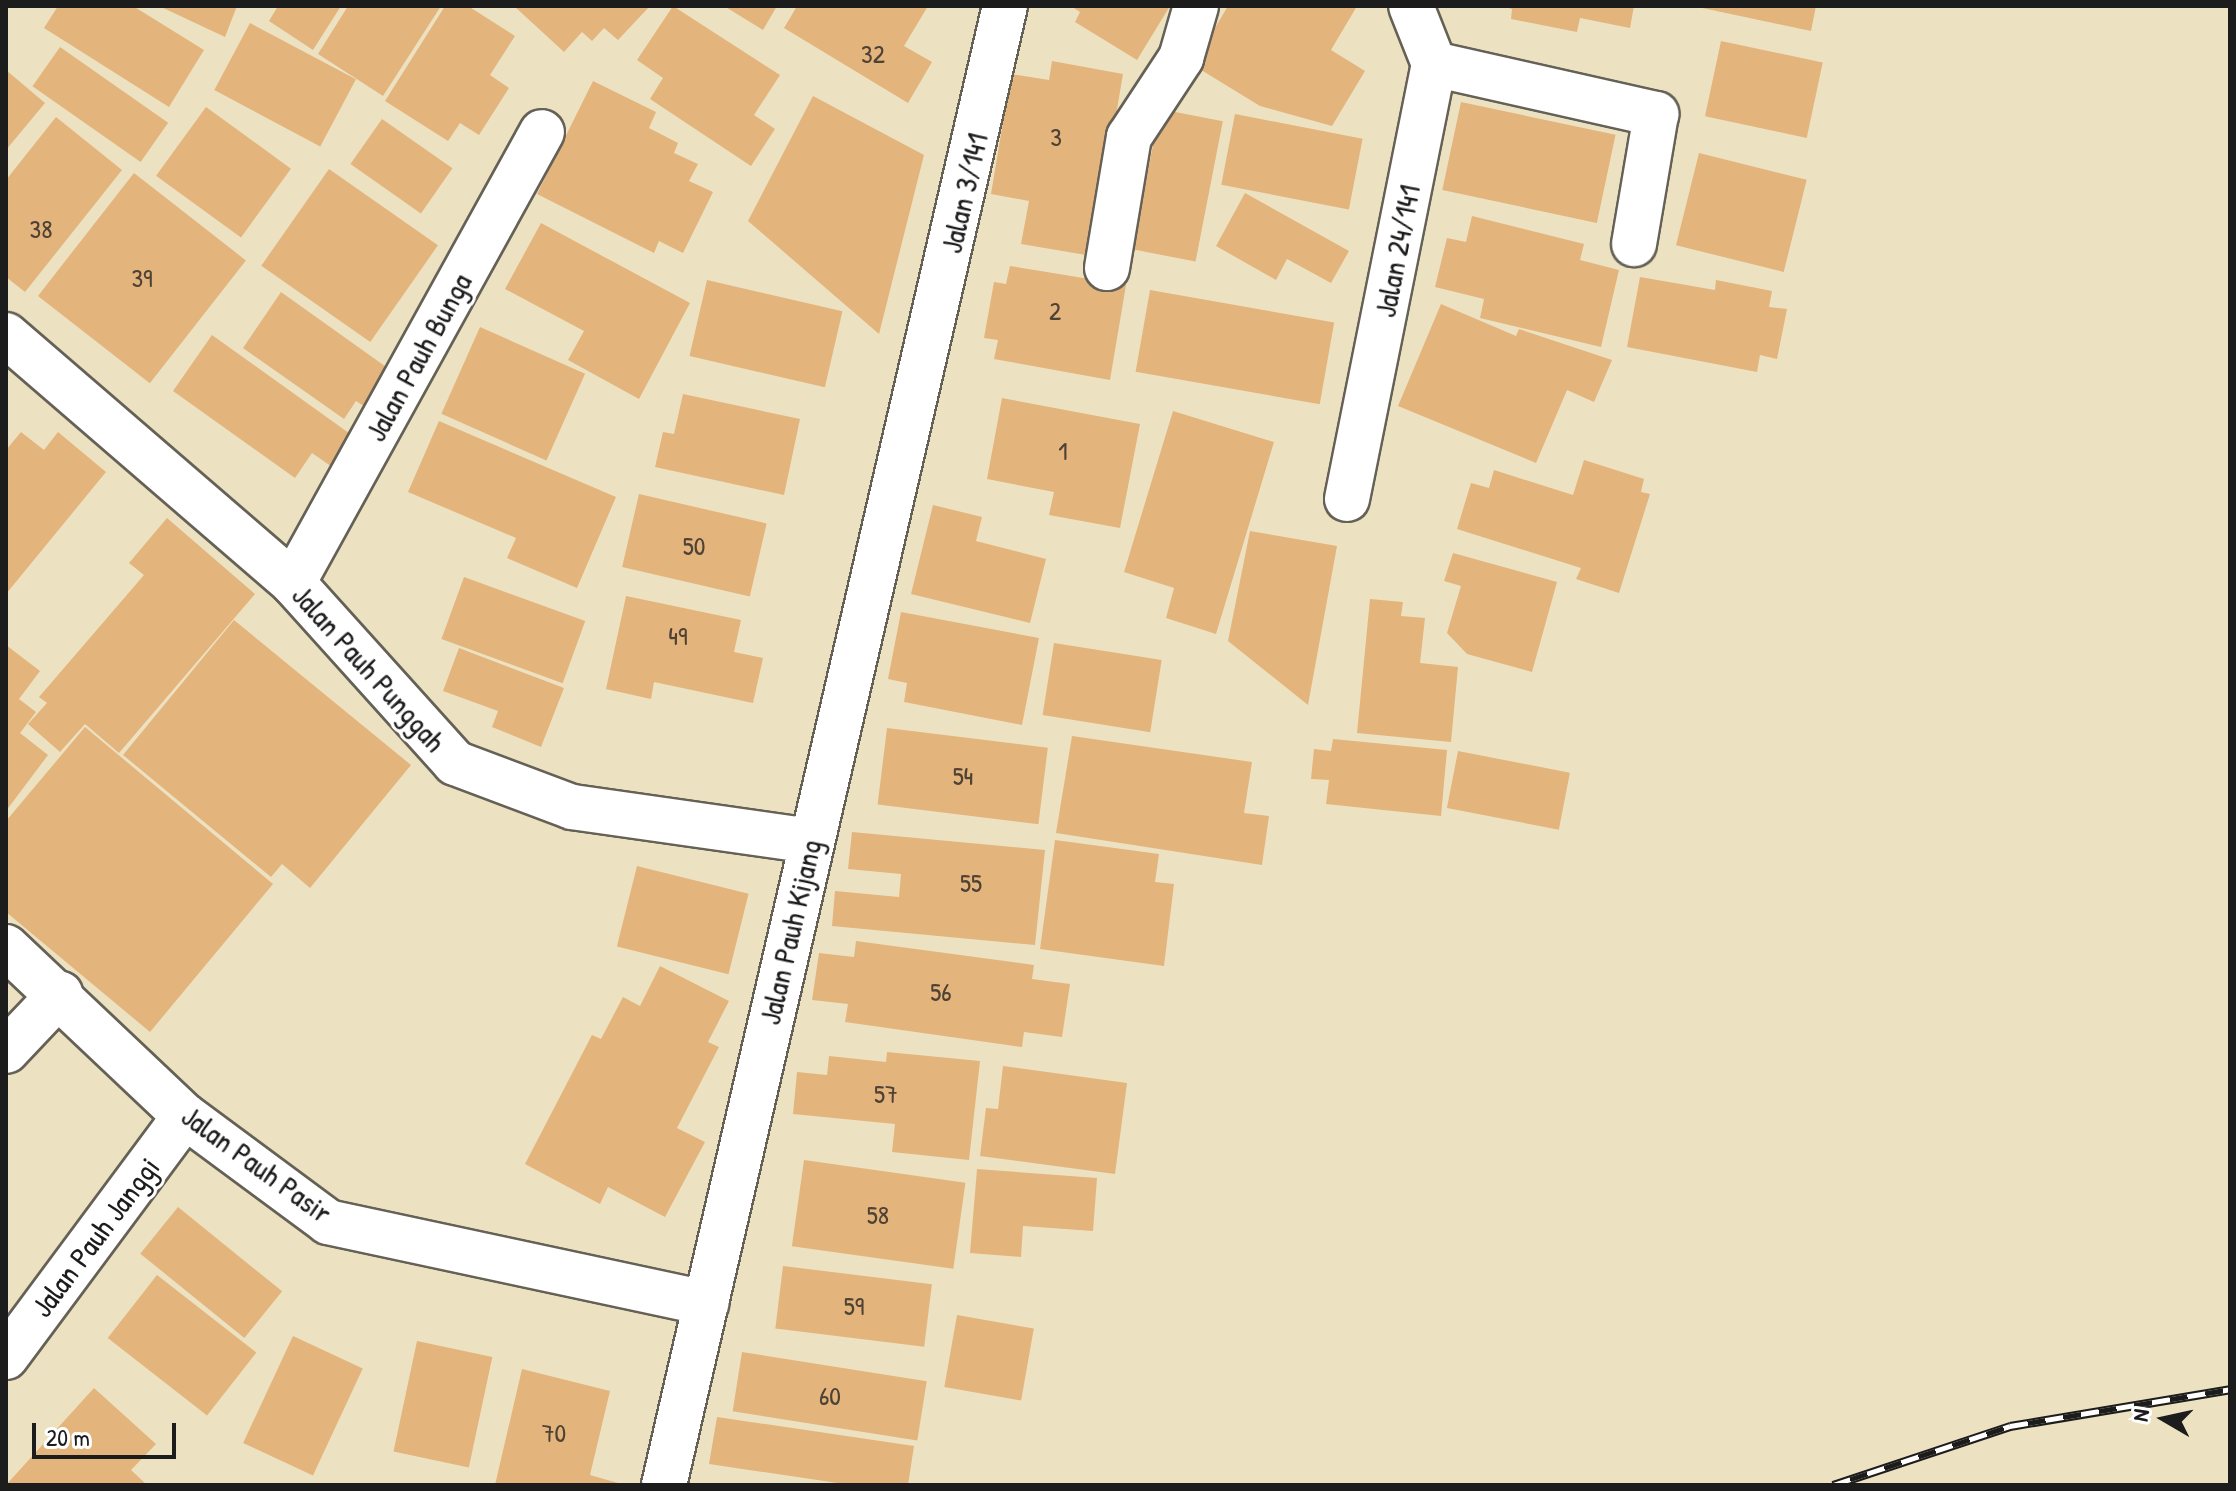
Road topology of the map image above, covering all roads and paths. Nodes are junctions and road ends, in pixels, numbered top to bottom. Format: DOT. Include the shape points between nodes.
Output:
graph roads {
  1 [pos="1005,6"];
  2 [pos="1196,6"];
  3 [pos="1411,6"];
  4 [pos="1434,64"];
  5 [pos="542,132"];
  6 [pos="1634,244"];
  7 [pos="1107,268"];
  8 [pos="6,335"];
  9 [pos="920,380"];
  10 [pos="1347,499"];
  11 [pos="293,583"];
  12 [pos="811,841"];
  13 [pos="6,947"];
  14 [pos="60,994"];
  15 [pos="6,1051"];
  16 [pos="185,1116"];
  17 [pos="706,1303"];
  18 [pos="6,1357"];
  19 [pos="664,1485"];
  1 -- 9 [label="street, Jalan 3/141"];
  2 -- 7 [label="street" via="1181,58 1129,137"];
  3 -- 4 [label="street"];
  4 -- 6 [label="street" via="1656,114"];
  4 -- 10 [label="street, Jalan 24/141"];
  5 -- 11 [label="street, Jalan Pauh Bunga"];
  8 -- 11 [label="street, Jalan Pauh Punggah"];
  9 -- 12 [label="street, Jalan Pauh Kijang"];
  11 -- 12 [label="street, Jalan Pauh Punggah" via="455,763 572,807"];
  12 -- 17 [label="street, Jalan Pauh Kijang"];
  13 -- 14 [label="street, Jalan Pauh Pasir"];
  14 -- 15 [label="street"];
  14 -- 16 [label="street, Jalan Pauh Pasir"];
  16 -- 17 [label="street, Jalan Pauh Pasir" via="328,1222"];
  16 -- 18 [label="street, Jalan Pauh Janggi"];
  17 -- 19 [label="street, Jalan Pauh Kijang"];
}
